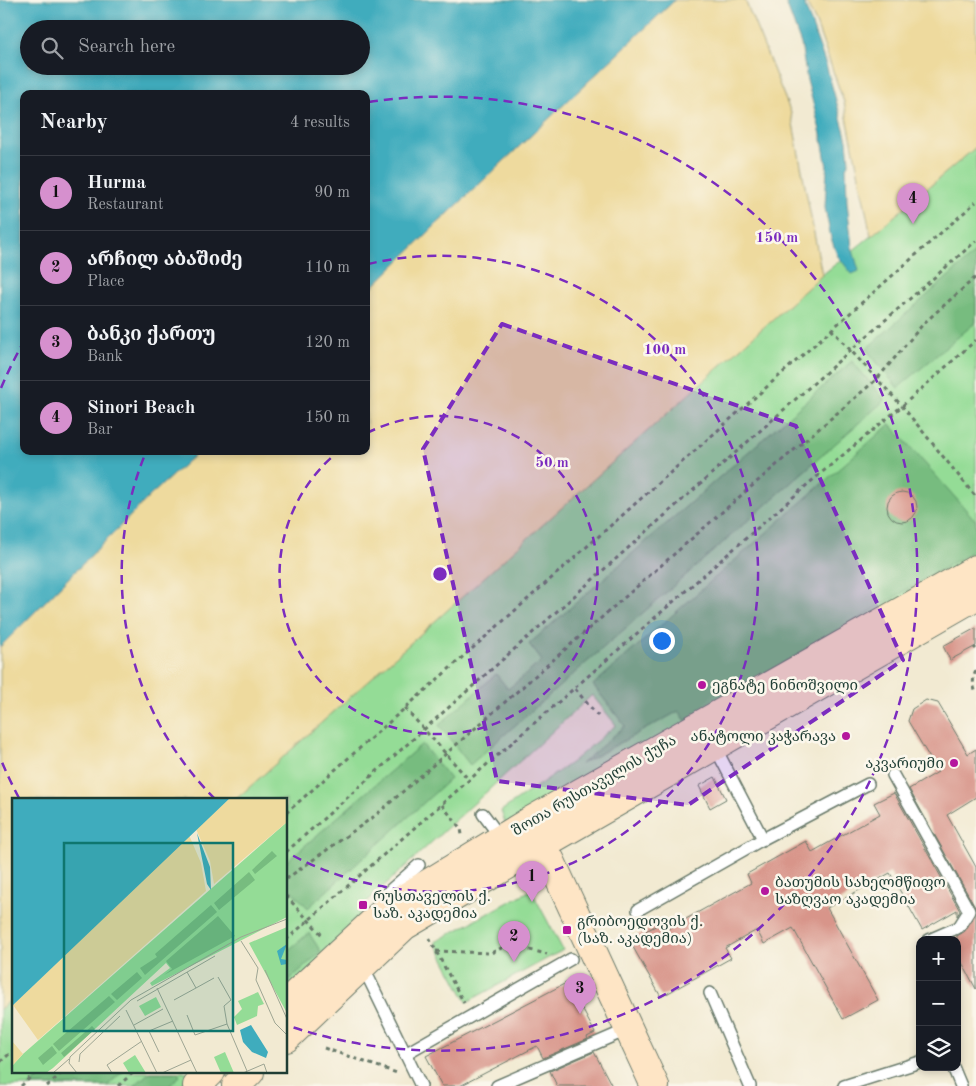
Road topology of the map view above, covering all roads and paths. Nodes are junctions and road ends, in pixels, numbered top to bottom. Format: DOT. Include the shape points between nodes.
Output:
graph roads {
  1 [pos="976,202"];
  2 [pos="976,241"];
  3 [pos="976,277"];
  4 [pos="831,329"];
  5 [pos="976,340"];
  6 [pos="851,350"];
  7 [pos="877,379"];
  8 [pos="902,406"];
  9 [pos="976,497"];
  10 [pos="976,569"];
  11 [pos="976,596"];
  12 [pos="976,671"];
  13 [pos="575,689"];
  14 [pos="976,693"];
  15 [pos="405,708"];
  16 [pos="598,716"];
  17 [pos="425,730"];
  18 [pos="715,747"];
  19 [pos="446,754"];
  20 [pos="893,775"];
  21 [pos="470,781"];
  22 [pos="868,784"];
  23 [pos="442,805"];
  24 [pos="288,811"];
  25 [pos="483,814"];
  26 [pos="530,821"];
  27 [pos="462,837"];
  28 [pos="501,838"];
  29 [pos="763,840"];
  30 [pos="542,845"];
  31 [pos="288,850"];
  32 [pos="419,865"];
  33 [pos="288,878"];
  34 [pos="288,898"];
  35 [pos="638,910"];
  36 [pos="309,921"];
  37 [pos="372,924"];
  38 [pos="426,933"];
  39 [pos="939,936"];
  40 [pos="288,938"];
  41 [pos="436,951"];
  42 [pos="571,959"];
  43 [pos="361,966"];
  44 [pos="710,993"];
  45 [pos="288,1001"];
  46 [pos="465,1004"];
  47 [pos="629,1029"];
  48 [pos="288,1036"];
  49 [pos="324,1048"];
  50 [pos="12,1052"];
  51 [pos="405,1054"];
  52 [pos="0,1062"];
  53 [pos="916,1063"];
  54 [pos="394,1065"];
  55 [pos="955,1071"];
  56 [pos="34,1074"];
  57 [pos="61,1074"];
  58 [pos="132,1074"];
  59 [pos="209,1074"];
  60 [pos="248,1074"];
  61 [pos="852,1085"];
  62 [pos="21,1086"];
  63 [pos="46,1086"];
  64 [pos="118,1086"];
  65 [pos="197,1086"];
  66 [pos="236,1086"];
  67 [pos="421,1086"];
  68 [pos="497,1086"];
  69 [pos="655,1086"];
  70 [pos="750,1086"];
  71 [pos="961,1086"];
  1 -- 4 [label="path"];
  2 -- 6 [label="path"];
  3 -- 7 [label="path" via="924,323"];
  4 -- 6 [label="path"];
  4 -- 15 [label="path"];
  5 -- 8 [label="path"];
  6 -- 7 [label="path"];
  6 -- 17 [label="path"];
  7 -- 8 [label="path"];
  7 -- 19 [label="path"];
  8 -- 9 [label="path"];
  8 -- 13 [label="path" via="808,484"];
  10 -- 26 [label="main road, შოთა რუსთაველის ქუჩა"];
  11 -- 18 [label="main road, შოთა რუსთაველის ქუჩა"];
  12 -- 14 [label="path" via="973,683"];
  13 -- 16 [label="path"];
  13 -- 21 [label="path"];
  15 -- 17 [label="path"];
  15 -- 24 [label="path"];
  17 -- 19 [label="path"];
  17 -- 31 [label="path"];
  18 -- 29 [label="lane"];
  18 -- 30 [label="main road, შოთა რუსთაველის ქუჩა"];
  19 -- 21 [label="path"];
  19 -- 33 [label="path" via="376,816"];
  20 -- 39 [label="lane" via="969,911 959,928"];
  21 -- 23 [label="path"];
  22 -- 29 [label="lane"];
  23 -- 27 [label="path" via="460,828"];
  23 -- 36 [label="path"];
  25 -- 28 [label="lane"];
  26 -- 28 [label="main road, შოთა რუსთაველის ქუჩა"];
  26 -- 30 [label="main road"];
  28 -- 37 [label="main road, შოთა რუსთაველის ქუჩა" via="388,908"];
  29 -- 35 [label="lane"];
  30 -- 43 [label="main road, შოთა რუსთაველის ქუჩა" via="404,926"];
  30 -- 47 [label="main road"];
  32 -- 37 [label="lane" via="370,909 366,916"];
  34 -- 36 [label="path"];
  36 -- 40 [label="path"];
  37 -- 45 [label="main road, შოთა რუსთაველის ქუჩა"];
  38 -- 41 [label="path"];
  41 -- 42 [label="path" via="491,953 508,945"];
  41 -- 46 [label="path"];
  42 -- 51 [label="lane"];
  43 -- 48 [label="main road, შოთა რუსთაველის ქუჩა"];
  43 -- 51 [label="lane"];
  44 -- 70 [label="lane"];
  47 -- 68 [label="lane"];
  47 -- 69 [label="main road"];
  49 -- 54 [label="path" via="399,1074"];
  50 -- 52 [label="path"];
  51 -- 67 [label="lane"];
  53 -- 61 [label="lane"];
  55 -- 71 [label="lane"];
  56 -- 62 [label="path"];
  57 -- 63 [label="path"];
  58 -- 64 [label="path"];
  59 -- 65 [label="main road"];
  60 -- 66 [label="main road"];
}
